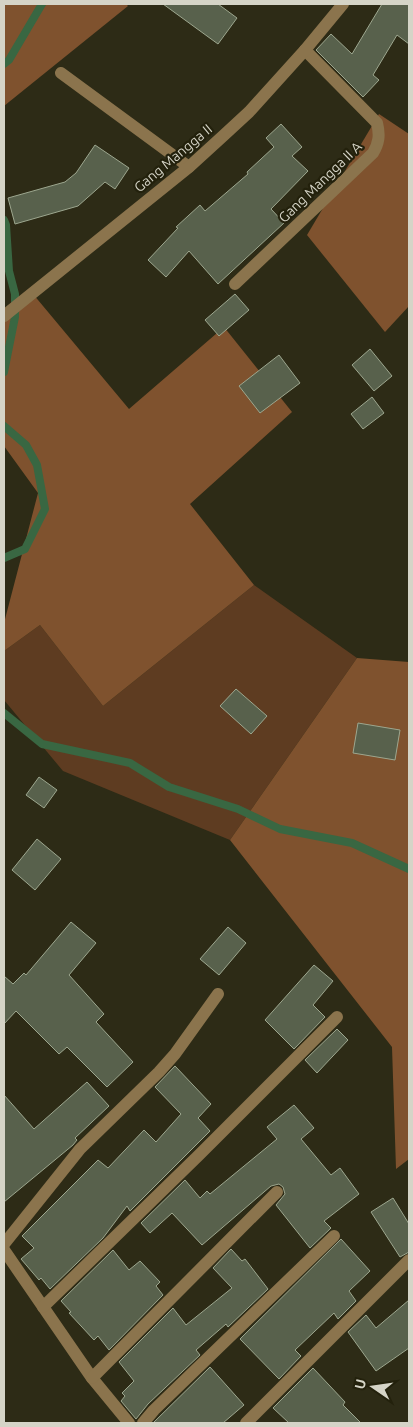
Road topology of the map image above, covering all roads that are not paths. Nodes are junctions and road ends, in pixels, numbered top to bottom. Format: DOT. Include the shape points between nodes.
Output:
graph roads {
  1 [pos="343,4"];
  2 [pos="305,50"];
  3 [pos="61,73"];
  4 [pos="189,167"];
  5 [pos="235,284"];
  6 [pos="4,316"];
  7 [pos="218,994"];
  8 [pos="337,1017"];
  9 [pos="276,1192"];
  10 [pos="334,1236"];
  11 [pos="4,1244"];
  12 [pos="4,1250"];
  13 [pos="409,1260"];
  14 [pos="43,1307"];
  15 [pos="92,1378"];
  16 [pos="129,1423"];
  17 [pos="143,1423"];
  18 [pos="246,1423"];
  1 -- 2 [label="street, Gang Mangga II"];
  2 -- 4 [label="street, Gang Mangga II" via="249,112"];
  2 -- 5 [label="street, Gang Mangga II A" via="377,123 378,145"];
  3 -- 4 [label="street"];
  4 -- 6 [label="street, Gang Mangga II"];
  7 -- 11 [label="street" via="175,1054 80,1148"];
  8 -- 14 [label="street"];
  9 -- 15 [label="street"];
  10 -- 17 [label="street"];
  12 -- 14 [label="street"];
  13 -- 18 [label="street"];
  14 -- 15 [label="street"];
  15 -- 16 [label="street"];
}
